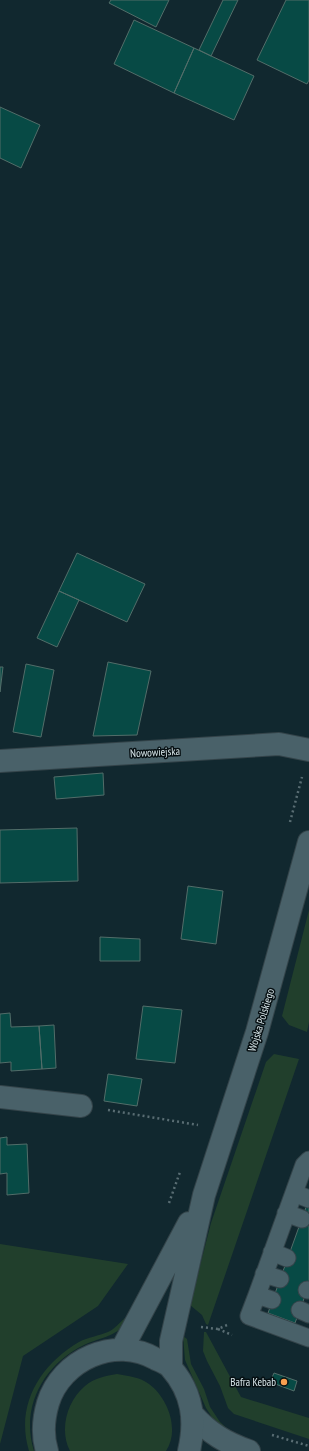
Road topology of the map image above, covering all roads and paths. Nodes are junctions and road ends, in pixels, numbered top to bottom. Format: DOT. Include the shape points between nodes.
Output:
graph roads {
  1 [pos="308,750"];
  2 [pos="0,761"];
  3 [pos="290,823"];
  4 [pos="309,842"];
  5 [pos="0,1097"];
  6 [pos="81,1106"];
  7 [pos="200,1117"];
  8 [pos="198,1125"];
  9 [pos="195,1132"];
  10 [pos="309,1160"];
  11 [pos="182,1169"];
  12 [pos="204,1195"];
  13 [pos="301,1196"];
  14 [pos="168,1206"];
  15 [pos="286,1213"];
  16 [pos="302,1219"];
  17 [pos="176,1316"];
  18 [pos="249,1316"];
  19 [pos="309,1338"];
  20 [pos="122,1349"];
  21 [pos="171,1367"];
  22 [pos="193,1415"];
  23 [pos="265,1434"];
  24 [pos="309,1446"];
  25 [pos="47,1451"];
  26 [pos="189,1451"];
  27 [pos="248,1451"];
  1 -- 2 [label="main road, Nowowiejska" via="279,744"];
  1 -- 3 [label="path"];
  4 -- 12 [label="main road, Wojska Polskiego" via="260,1025"];
  5 -- 6 [label="main road"];
  6 -- 8 [label="path"];
  7 -- 8 [label="path"];
  8 -- 9 [label="path"];
  10 -- 13 [label="lane" via="304,1165"];
  11 -- 14 [label="path"];
  12 -- 17 [label="main road, Wojska Polskiego"];
  12 -- 20 [label="main road, Wojska Polskiego"];
  13 -- 15 [label="lane"];
  15 -- 16 [label="lane"];
  15 -- 18 [label="lane" via="280,1255 264,1297"];
  17 -- 18 [label="path" via="207,1329 218,1329"];
  17 -- 21 [label="main road, Wojska Polskiego" via="171,1341"];
  18 -- 19 [label="lane"];
  20 -- 21 [label="main road" via="146,1353"];
  20 -- 25 [label="main road" via="102,1352 83,1359 66,1372 51,1392 44,1414 43,1438"];
  21 -- 22 [label="main road" via="188,1395"];
  22 -- 26 [label="main road" via="194,1432"];
  22 -- 27 [label="main road" via="220,1440"];
  23 -- 24 [label="path"];
}
